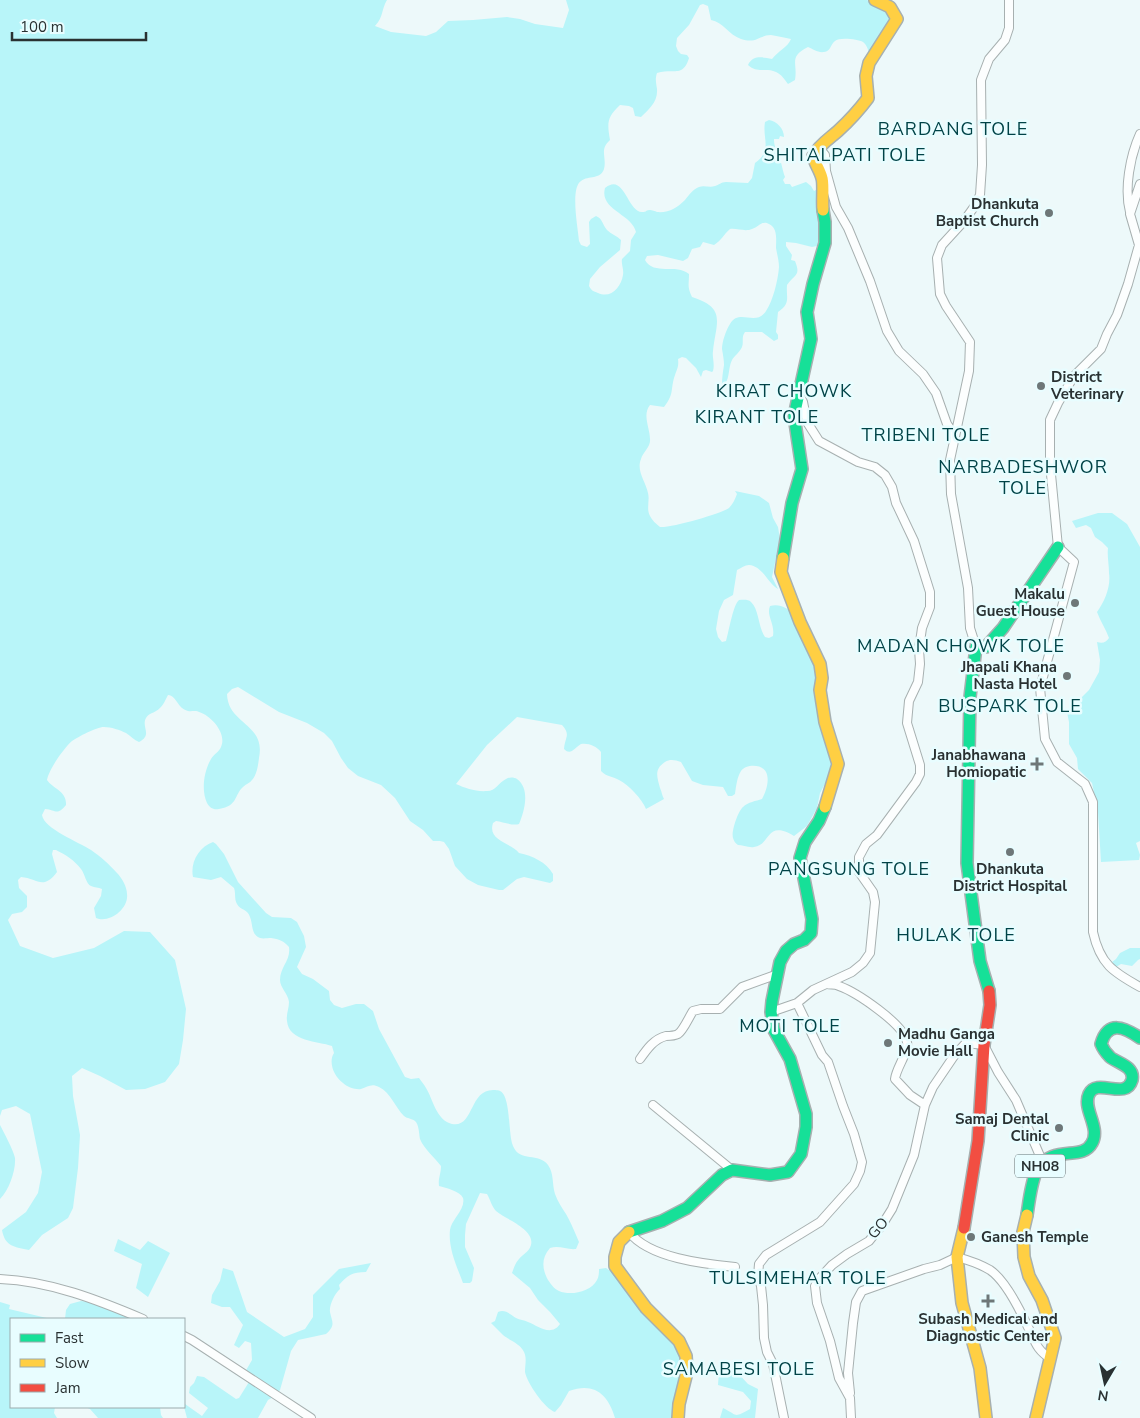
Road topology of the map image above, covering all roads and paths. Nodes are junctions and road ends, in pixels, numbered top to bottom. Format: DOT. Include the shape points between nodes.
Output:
graph roads {
  1 [pos="875,0"];
  2 [pos="1009,0"];
  3 [pos="1140,134"];
  4 [pos="817,148"];
  5 [pos="1140,184"];
  6 [pos="1130,214"];
  7 [pos="799,394"];
  8 [pos="954,435"];
  9 [pos="1058,548"];
  10 [pos="976,647"];
  11 [pos="778,974"];
  12 [pos="825,984"];
  13 [pos="1140,987"];
  14 [pos="797,1003"];
  15 [pos="771,1012"];
  16 [pos="1140,1038"];
  17 [pos="984,1045"];
  18 [pos="640,1059"];
  19 [pos="653,1104"];
  20 [pos="925,1105"];
  21 [pos="1043,1163"];
  22 [pos="732,1170"];
  23 [pos="629,1232"];
  24 [pos="957,1257"];
  25 [pos="735,1267"];
  26 [pos="0,1279"];
  27 [pos="141,1318"];
  28 [pos="185,1336"];
  29 [pos="1051,1359"];
  30 [pos="850,1398"];
  31 [pos="311,1418"];
  32 [pos="678,1418"];
  33 [pos="784,1418"];
  34 [pos="851,1418"];
  35 [pos="986,1418"];
  36 [pos="1036,1418"];
  1 -- 4 [label="street" via="890,7 896,19 869,63 866,76 868,98 838,131"];
  2 -- 8 [label="street" via="1009,28 989,59 981,80 980,195 964,221 942,245 938,258 940,294 970,342 969,371"];
  3 -- 6 [label="street" via="1130,171 1127,197"];
  4 -- 7 [label="street" via="813,156 822,178 825,243 807,312 811,339"];
  4 -- 8 [label="street" via="825,155 836,207 870,280 887,331 899,351 923,374 936,393"];
  5 -- 6 [label="street"];
  6 -- 9 [label="street" via="1139,245 1117,315 1101,349 1074,376 1050,420 1050,464"];
  7 -- 11 [label="street" via="794,416 802,469 792,504 782,572 820,664 825,722 838,764 819,821 805,842 800,858 812,920 811,933 786,951"];
  7 -- 12 [label="street" via="807,422 819,441 858,462 875,467 885,475 914,541 930,592 930,607 920,642 918,682 909,701 907,724 920,774 859,857 859,872 873,892 875,902 870,953 864,963 852,972"];
  8 -- 10 [label="street" via="950,494 968,588 970,628"];
  9 -- 10 [label="street" via="1003,628 986,647"];
  9 -- 13 [label="street" via="1074,562 1040,688 1045,739 1056,762 1085,784 1093,802 1093,932 1097,947 1108,966"];
  10 -- 17 [label="street" via="970,697 967,863 980,961 989,988"];
  11 -- 15 [label="street"];
  11 -- 18 [label="street" via="742,987 720,1009 693,1011 680,1033 655,1041"];
  12 -- 14 [label="street"];
  12 -- 20 [label="street" via="851,992 902,1031 908,1045 895,1079"];
  14 -- 15 [label="street"];
  14 -- 33 [label="street" via="833,1074 862,1162 854,1184 820,1222 766,1255 759,1264 764,1338"];
  15 -- 22 [label="street" via="774,1030 790,1059 806,1114 801,1154 788,1172 770,1175"];
  16 -- 21 [label="street, NH08" via="1119,1027 1105,1032 1101,1044 1103,1049 1130,1069 1132,1080 1122,1089 1094,1088 1089,1094 1088,1106 1095,1136 1090,1147 1048,1158"];
  17 -- 20 [label="street, GO" via="966,1043 933,1087"];
  17 -- 21 [label="street" via="1016,1100"];
  17 -- 24 [label="street" via="978,1141"];
  19 -- 22 [label="street"];
  20 -- 30 [label="street, GO" via="914,1155 892,1209 869,1241 832,1265 815,1286 816,1303 839,1378"];
  21 -- 29 [label="street, NH08" via="1035,1175 1023,1232 1024,1257 1055,1338"];
  22 -- 23 [label="street" via="722,1175 687,1208"];
  23 -- 25 [label="street" via="635,1240 673,1257"];
  23 -- 32 [label="street" via="619,1242 615,1266 650,1313 682,1343 687,1355 688,1368 679,1400"];
  24 -- 29 [label="street" via="991,1271 1001,1281 1028,1325 1036,1346"];
  24 -- 30 [label="street" via="862,1292 856,1302 853,1323 848,1372"];
  24 -- 35 [label="street" via="962,1303 980,1368"];
  26 -- 27 [label="street" via="47,1286 105,1303"];
  28 -- 31 [label="street"];
  29 -- 36 [label="street, NH08"];
  30 -- 34 [label="street, GO"];
}
